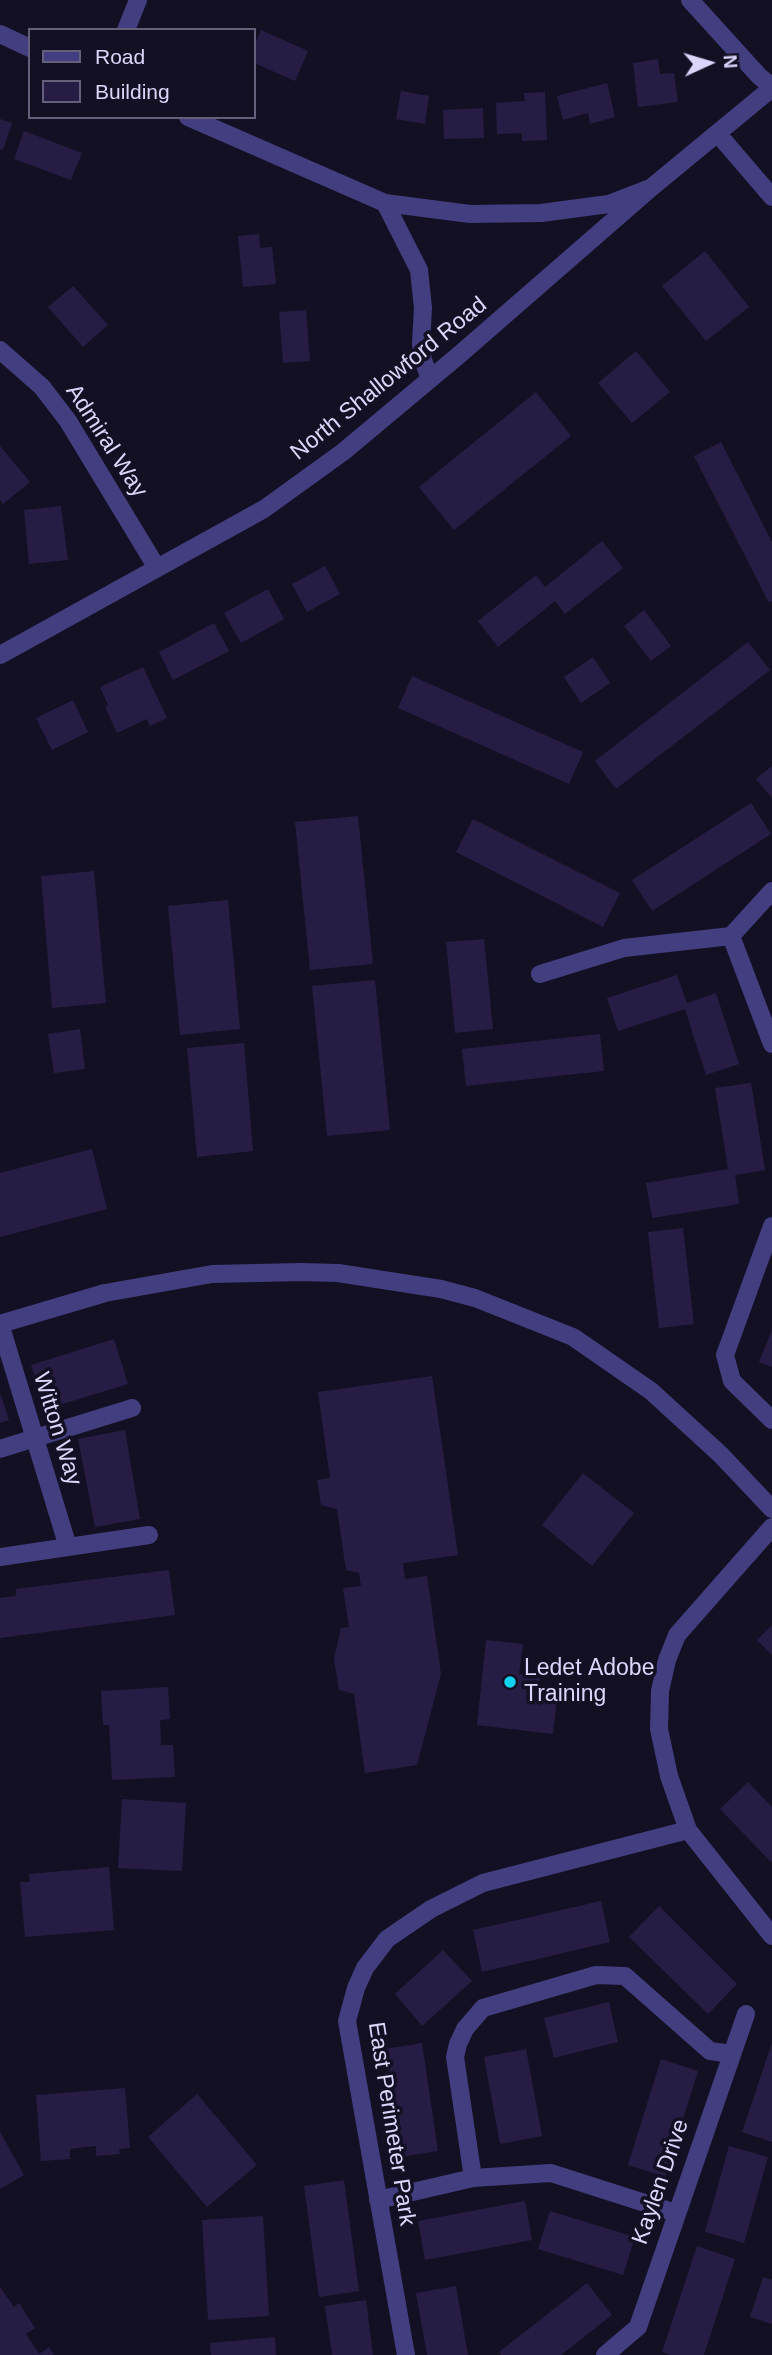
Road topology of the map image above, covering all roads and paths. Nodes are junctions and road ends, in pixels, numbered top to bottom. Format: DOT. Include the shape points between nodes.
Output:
graph roads {
  1 [pos="138,0"];
  2 [pos="690,0"];
  3 [pos="126,28"];
  4 [pos="0,34"];
  5 [pos="28,47"];
  6 [pos="772,87"];
  7 [pos="193,119"];
  8 [pos="718,134"];
  9 [pos="652,187"];
  10 [pos="772,197"];
  11 [pos="385,203"];
  12 [pos="0,350"];
  13 [pos="430,379"];
  14 [pos="157,568"];
  15 [pos="0,655"];
  16 [pos="772,891"];
  17 [pos="731,936"];
  18 [pos="540,974"];
  19 [pos="772,1044"];
  20 [pos="772,1226"];
  21 [pos="0,1324"];
  22 [pos="132,1408"];
  23 [pos="772,1420"];
  24 [pos="35,1438"];
  25 [pos="0,1449"];
  26 [pos="772,1509"];
  27 [pos="772,1527"];
  28 [pos="149,1535"];
  29 [pos="68,1547"];
  30 [pos="0,1557"];
  31 [pos="688,1830"];
  32 [pos="772,1936"];
  33 [pos="746,2014"];
  34 [pos="732,2054"];
  35 [pos="473,2178"];
  36 [pos="378,2200"];
  37 [pos="676,2213"];
  38 [pos="406,2355"];
  39 [pos="605,2355"];
  1 -- 3 [label="street"];
  2 -- 6 [label="street"];
  4 -- 5 [label="street"];
  6 -- 8 [label="street, North Shallowford Road"];
  7 -- 11 [label="street"];
  8 -- 9 [label="street, North Shallowford Road"];
  8 -- 10 [label="street"];
  9 -- 11 [label="street" via="609,204 541,213 470,214"];
  9 -- 13 [label="street, North Shallowford Road"];
  11 -- 13 [label="street" via="419,270 421,344"];
  12 -- 14 [label="street, Admiral Way" via="42,387 68,421"];
  13 -- 14 [label="street, North Shallowford Road" via="343,452 264,509"];
  14 -- 15 [label="street, North Shallowford Road"];
  16 -- 17 [label="street"];
  17 -- 18 [label="street" via="624,948"];
  17 -- 19 [label="street"];
  20 -- 23 [label="street" via="725,1355 732,1381"];
  21 -- 24 [label="street, Witton Way"];
  21 -- 26 [label="street" via="105,1293 212,1274 338,1273 441,1289 573,1337 651,1391"];
  22 -- 24 [label="street"];
  24 -- 25 [label="street"];
  24 -- 29 [label="street, Witton Way"];
  27 -- 31 [label="street" via="677,1635 667,1660 659,1729"];
  28 -- 29 [label="street"];
  29 -- 30 [label="street"];
  31 -- 32 [label="street"];
  31 -- 36 [label="street, East Perimeter Park" via="484,1883 431,1909 387,1939 365,1968 347,2021"];
  33 -- 34 [label="street, Kaylen Drive"];
  34 -- 35 [label="street" via="710,2051 625,1976 596,1975 483,2008 465,2029 455,2057"];
  34 -- 37 [label="street, Kaylen Drive"];
  35 -- 36 [label="street"];
  35 -- 37 [label="street" via="551,2173"];
  36 -- 38 [label="street, East Perimeter Park"];
  37 -- 39 [label="street, Kaylen Drive" via="638,2327"];
}
